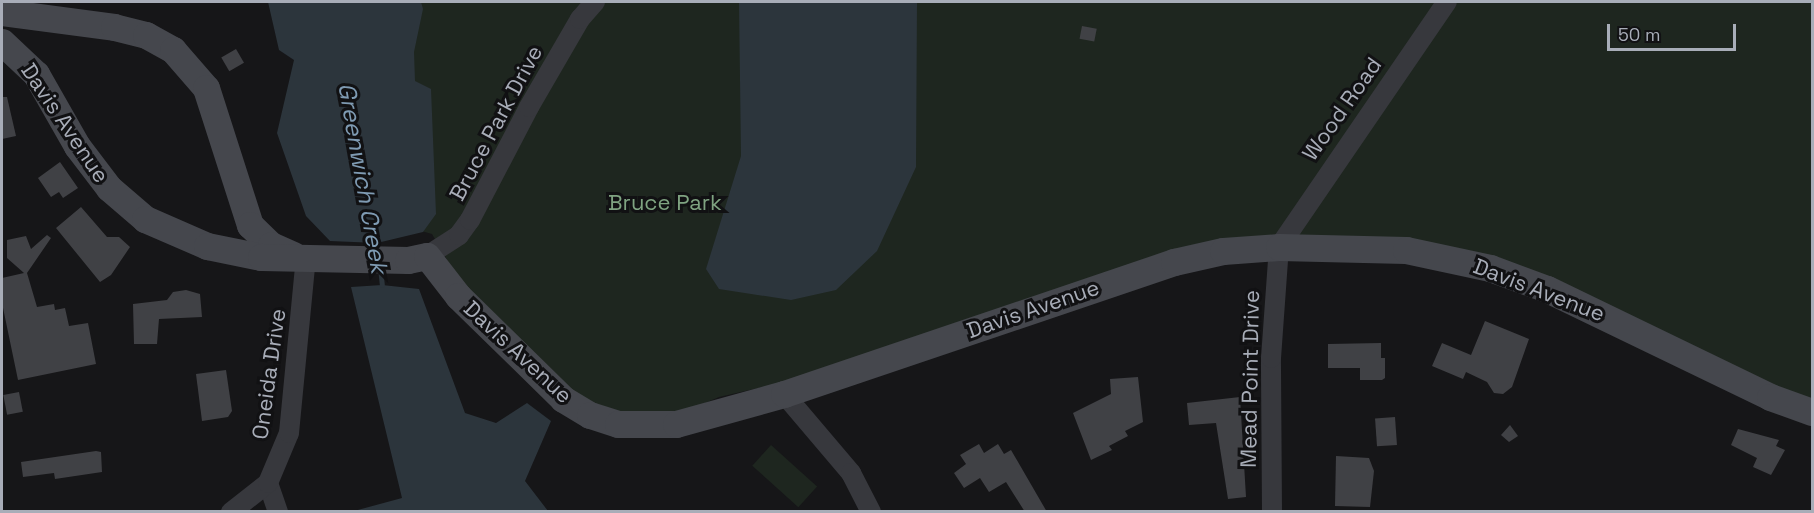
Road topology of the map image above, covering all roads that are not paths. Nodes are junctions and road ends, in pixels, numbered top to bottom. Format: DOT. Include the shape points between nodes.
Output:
graph roads {
  1 [pos="595,2"];
  2 [pos="1447,2"];
  3 [pos="2,12"];
  4 [pos="2,42"];
  5 [pos="1279,247"];
  6 [pos="301,257"];
  7 [pos="418,258"];
  8 [pos="784,394"];
  9 [pos="1812,412"];
  10 [pos="267,483"];
  11 [pos="231,512"];
  12 [pos="279,512"];
  13 [pos="871,512"];
  14 [pos="1272,512"];
  1 -- 7 [label="street, Bruce Park Drive" via="580,19 529,107 470,220 459,235"];
  2 -- 5 [label="street, Wood Road"];
  3 -- 6 [label="main road, Davis Avenue" via="114,27 146,35 173,50 190,65 206,88 250,225 271,245"];
  4 -- 6 [label="main road, Davis Avenue" via="36,74 78,146 125,205 145,219 207,246 261,257"];
  5 -- 8 [label="main road, Davis Avenue" via="1224,250 1174,262"];
  5 -- 9 [label="main road, Davis Avenue" via="1406,250 1490,268 1547,289 1770,397"];
  5 -- 14 [label="street, Mead Point Drive" via="1271,358"];
  6 -- 7 [label="main road, Davis Avenue"];
  6 -- 10 [label="street, Oneida Drive" via="289,433"];
  7 -- 8 [label="main road, Davis Avenue" via="563,399 590,415 618,424 676,424"];
  8 -- 13 [label="street" via="851,473"];
  10 -- 11 [label="street, Oneida Drive"];
  10 -- 12 [label="street"];
}
